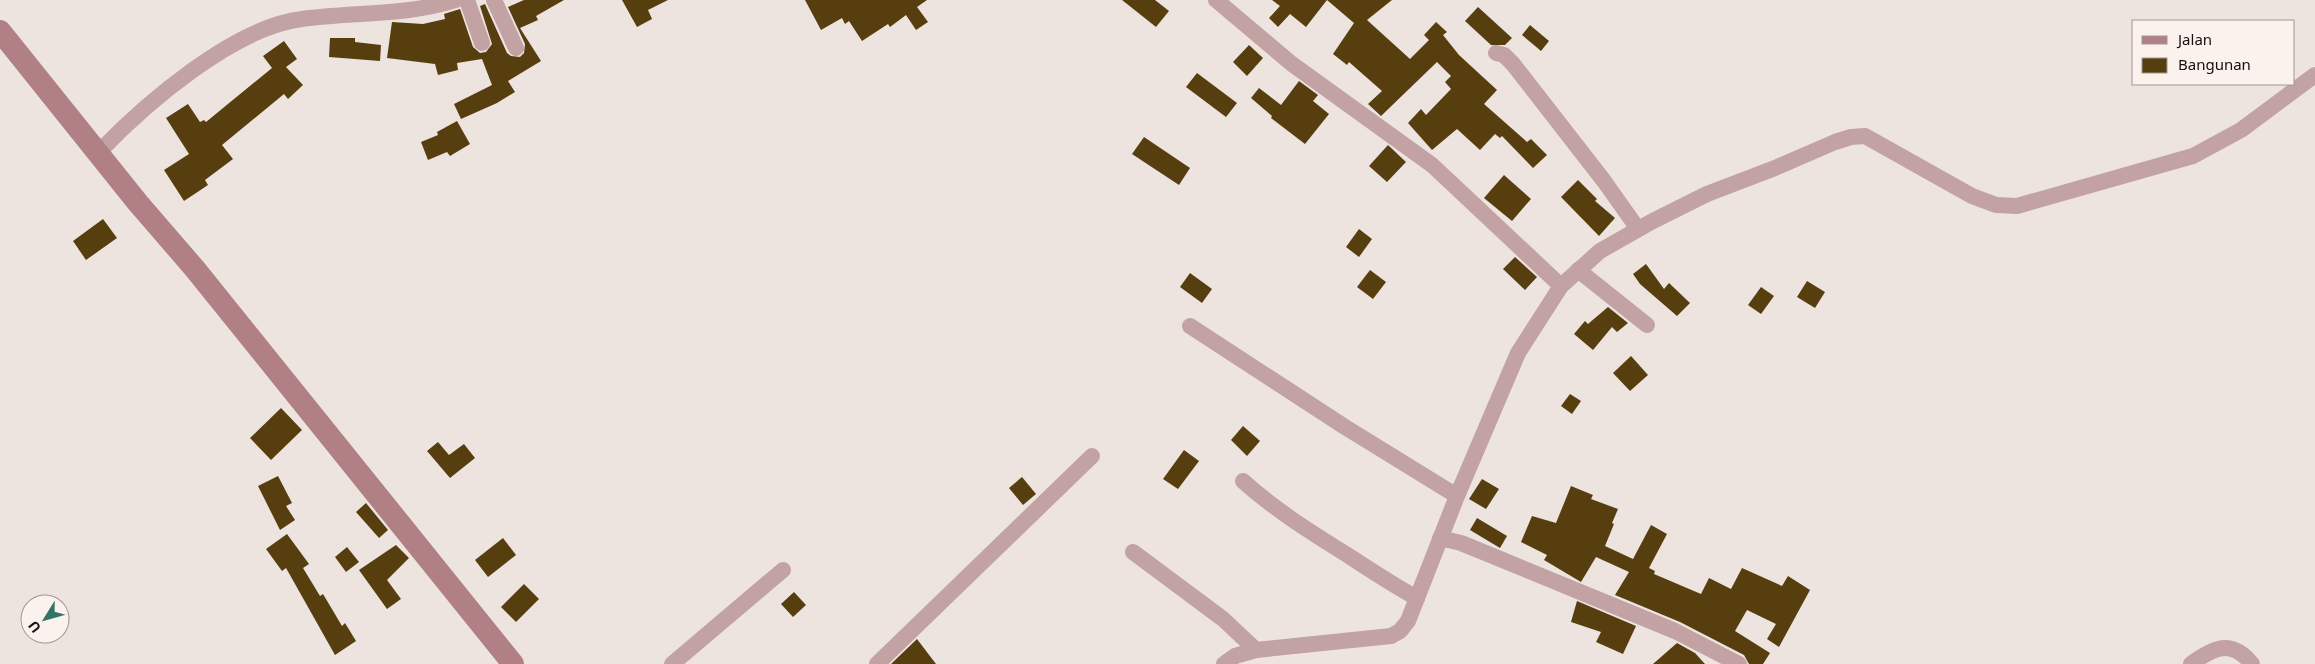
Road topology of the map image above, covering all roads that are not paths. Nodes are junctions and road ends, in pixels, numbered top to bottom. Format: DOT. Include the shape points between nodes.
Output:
graph roads {
  1 [pos="456,0"];
  2 [pos="467,0"];
  3 [pos="494,0"];
  4 [pos="1216,0"];
  5 [pos="0,31"];
  6 [pos="482,43"];
  7 [pos="516,48"];
  8 [pos="1496,53"];
  9 [pos="2315,75"];
  10 [pos="98,152"];
  11 [pos="1638,229"];
  12 [pos="1578,270"];
  13 [pos="1561,286"];
  14 [pos="1647,325"];
  15 [pos="1190,326"];
  16 [pos="1092,456"];
  17 [pos="1243,481"];
  18 [pos="1457,496"];
  19 [pos="1440,538"];
  20 [pos="1133,552"];
  21 [pos="783,570"];
  22 [pos="1418,598"];
  23 [pos="1256,650"];
  24 [pos="513,664"];
  25 [pos="672,664"];
  26 [pos="877,664"];
  27 [pos="1224,664"];
  28 [pos="1739,664"];
  29 [pos="2191,664"];
  30 [pos="2252,664"];
  1 -- 10 [label="street" via="407,11 300,19 252,34 189,74"];
  2 -- 6 [label="street"];
  3 -- 7 [label="street"];
  4 -- 13 [label="street" via="1292,64 1432,165"];
  5 -- 10 [label="street"];
  8 -- 11 [label="street" via="1504,55 1513,64"];
  9 -- 11 [label="street" via="2241,130 2193,156 2017,206 1996,205 1972,196 1869,137 1860,136 1834,142 1707,194"];
  10 -- 24 [label="street"];
  11 -- 12 [label="street" via="1600,251"];
  12 -- 13 [label="street"];
  12 -- 14 [label="street"];
  13 -- 18 [label="street" via="1518,353"];
  15 -- 18 [label="street"];
  16 -- 26 [label="street"];
  17 -- 22 [label="street" via="1317,537"];
  18 -- 19 [label="street"];
  19 -- 22 [label="street"];
  19 -- 28 [label="street" via="1470,546 1675,631"];
  20 -- 23 [label="street" via="1223,619"];
  21 -- 25 [label="street"];
  22 -- 23 [label="street" via="1408,621 1391,636"];
  23 -- 27 [label="street" via="1235,656"];
  29 -- 30 [label="street" via="2210,650 2229,648"];
}
